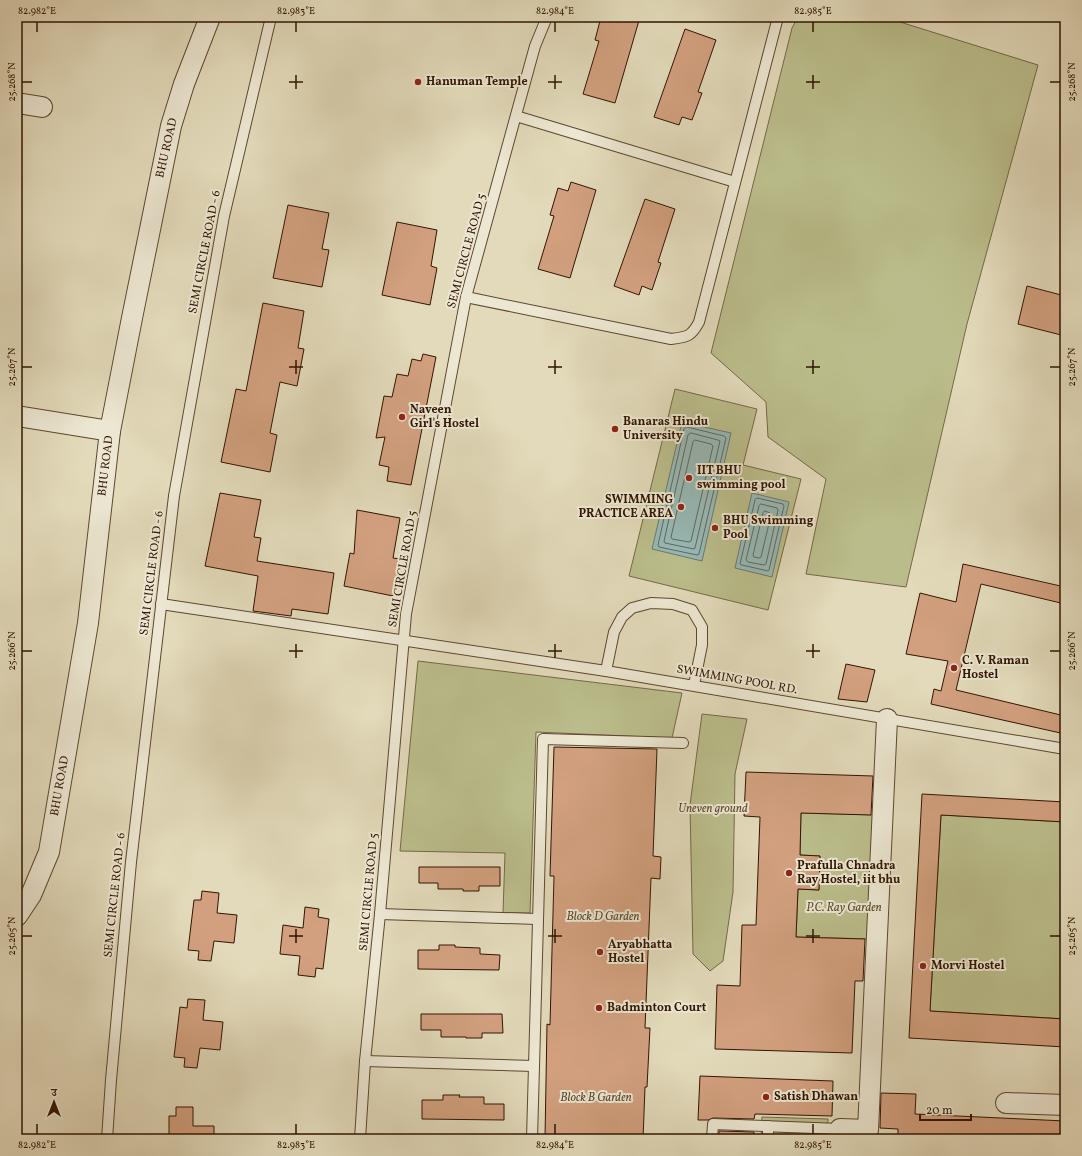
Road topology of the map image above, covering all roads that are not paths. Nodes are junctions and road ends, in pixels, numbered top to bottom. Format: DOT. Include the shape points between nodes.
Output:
graph roads {
  1 [pos="210,17"];
  2 [pos="271,17"];
  3 [pos="546,17"];
  4 [pos="778,17"];
  5 [pos="17,103"];
  6 [pos="42,107"];
  7 [pos="516,116"];
  8 [pos="735,182"];
  9 [pos="466,297"];
  10 [pos="17,416"];
  11 [pos="110,431"];
  12 [pos="162,604"];
  13 [pos="404,641"];
  14 [pos="606,671"];
  15 [pos="694,685"];
  16 [pos="887,719"];
  17 [pos="683,743"];
  18 [pos="1065,749"];
  19 [pos="24,894"];
  20 [pos="380,914"];
  21 [pos="17,916"];
  22 [pos="537,918"];
  23 [pos="365,1061"];
  24 [pos="534,1066"];
  25 [pos="1006,1103"];
  26 [pos="1065,1105"];
  27 [pos="768,1126"];
  28 [pos="840,1134"];
  29 [pos="107,1139"];
  30 [pos="360,1139"];
  31 [pos="532,1139"];
  32 [pos="712,1139"];
  33 [pos="768,1139"];
  1 -- 11 [label="street, BHU ROAD" via="171,126"];
  2 -- 12 [label="lane, SEMI CIRCLE ROAD - 6" via="224,216 174,496"];
  3 -- 7 [label="lane, SEMI CIRCLE ROAD 5" via="535,46"];
  4 -- 8 [label="lane"];
  5 -- 6 [label="street"];
  7 -- 8 [label="lane"];
  7 -- 9 [label="lane, SEMI CIRCLE ROAD 5"];
  8 -- 9 [label="lane" via="698,322 693,333 684,338 671,339"];
  9 -- 13 [label="lane, SEMI CIRCLE ROAD 5" via="406,614"];
  10 -- 11 [label="street"];
  11 -- 19 [label="street, BHU ROAD" via="87,630 49,852"];
  12 -- 13 [label="lane, SWIMMING POOL RD."];
  12 -- 29 [label="lane, SEMI CIRCLE ROAD - 6" via="131,862"];
  13 -- 14 [label="lane, SWIMMING POOL RD."];
  13 -- 20 [label="lane, SEMI CIRCLE ROAD 5"];
  14 -- 15 [label="lane, SWIMMING POOL RD."];
  14 -- 15 [label="lane" via="614,632 622,617 632,608 651,603 673,604 692,610 702,627 702,645"];
  15 -- 16 [label="lane, SWIMMING POOL RD."];
  16 -- 18 [label="lane, SWIMMING POOL RD."];
  16 -- 28 [label="street" via="868,1130"];
  17 -- 22 [label="lane" via="543,739"];
  19 -- 21 [label="street, BHU ROAD"];
  20 -- 22 [label="lane"];
  20 -- 23 [label="lane, SEMI CIRCLE ROAD 5"];
  22 -- 24 [label="lane"];
  23 -- 24 [label="lane"];
  23 -- 30 [label="lane, SEMI CIRCLE ROAD 5"];
  24 -- 31 [label="lane"];
  25 -- 26 [label="street"];
  27 -- 28 [label="lane"];
  27 -- 32 [label="lane" via="713,1124"];
  27 -- 33 [label="lane"];
}
